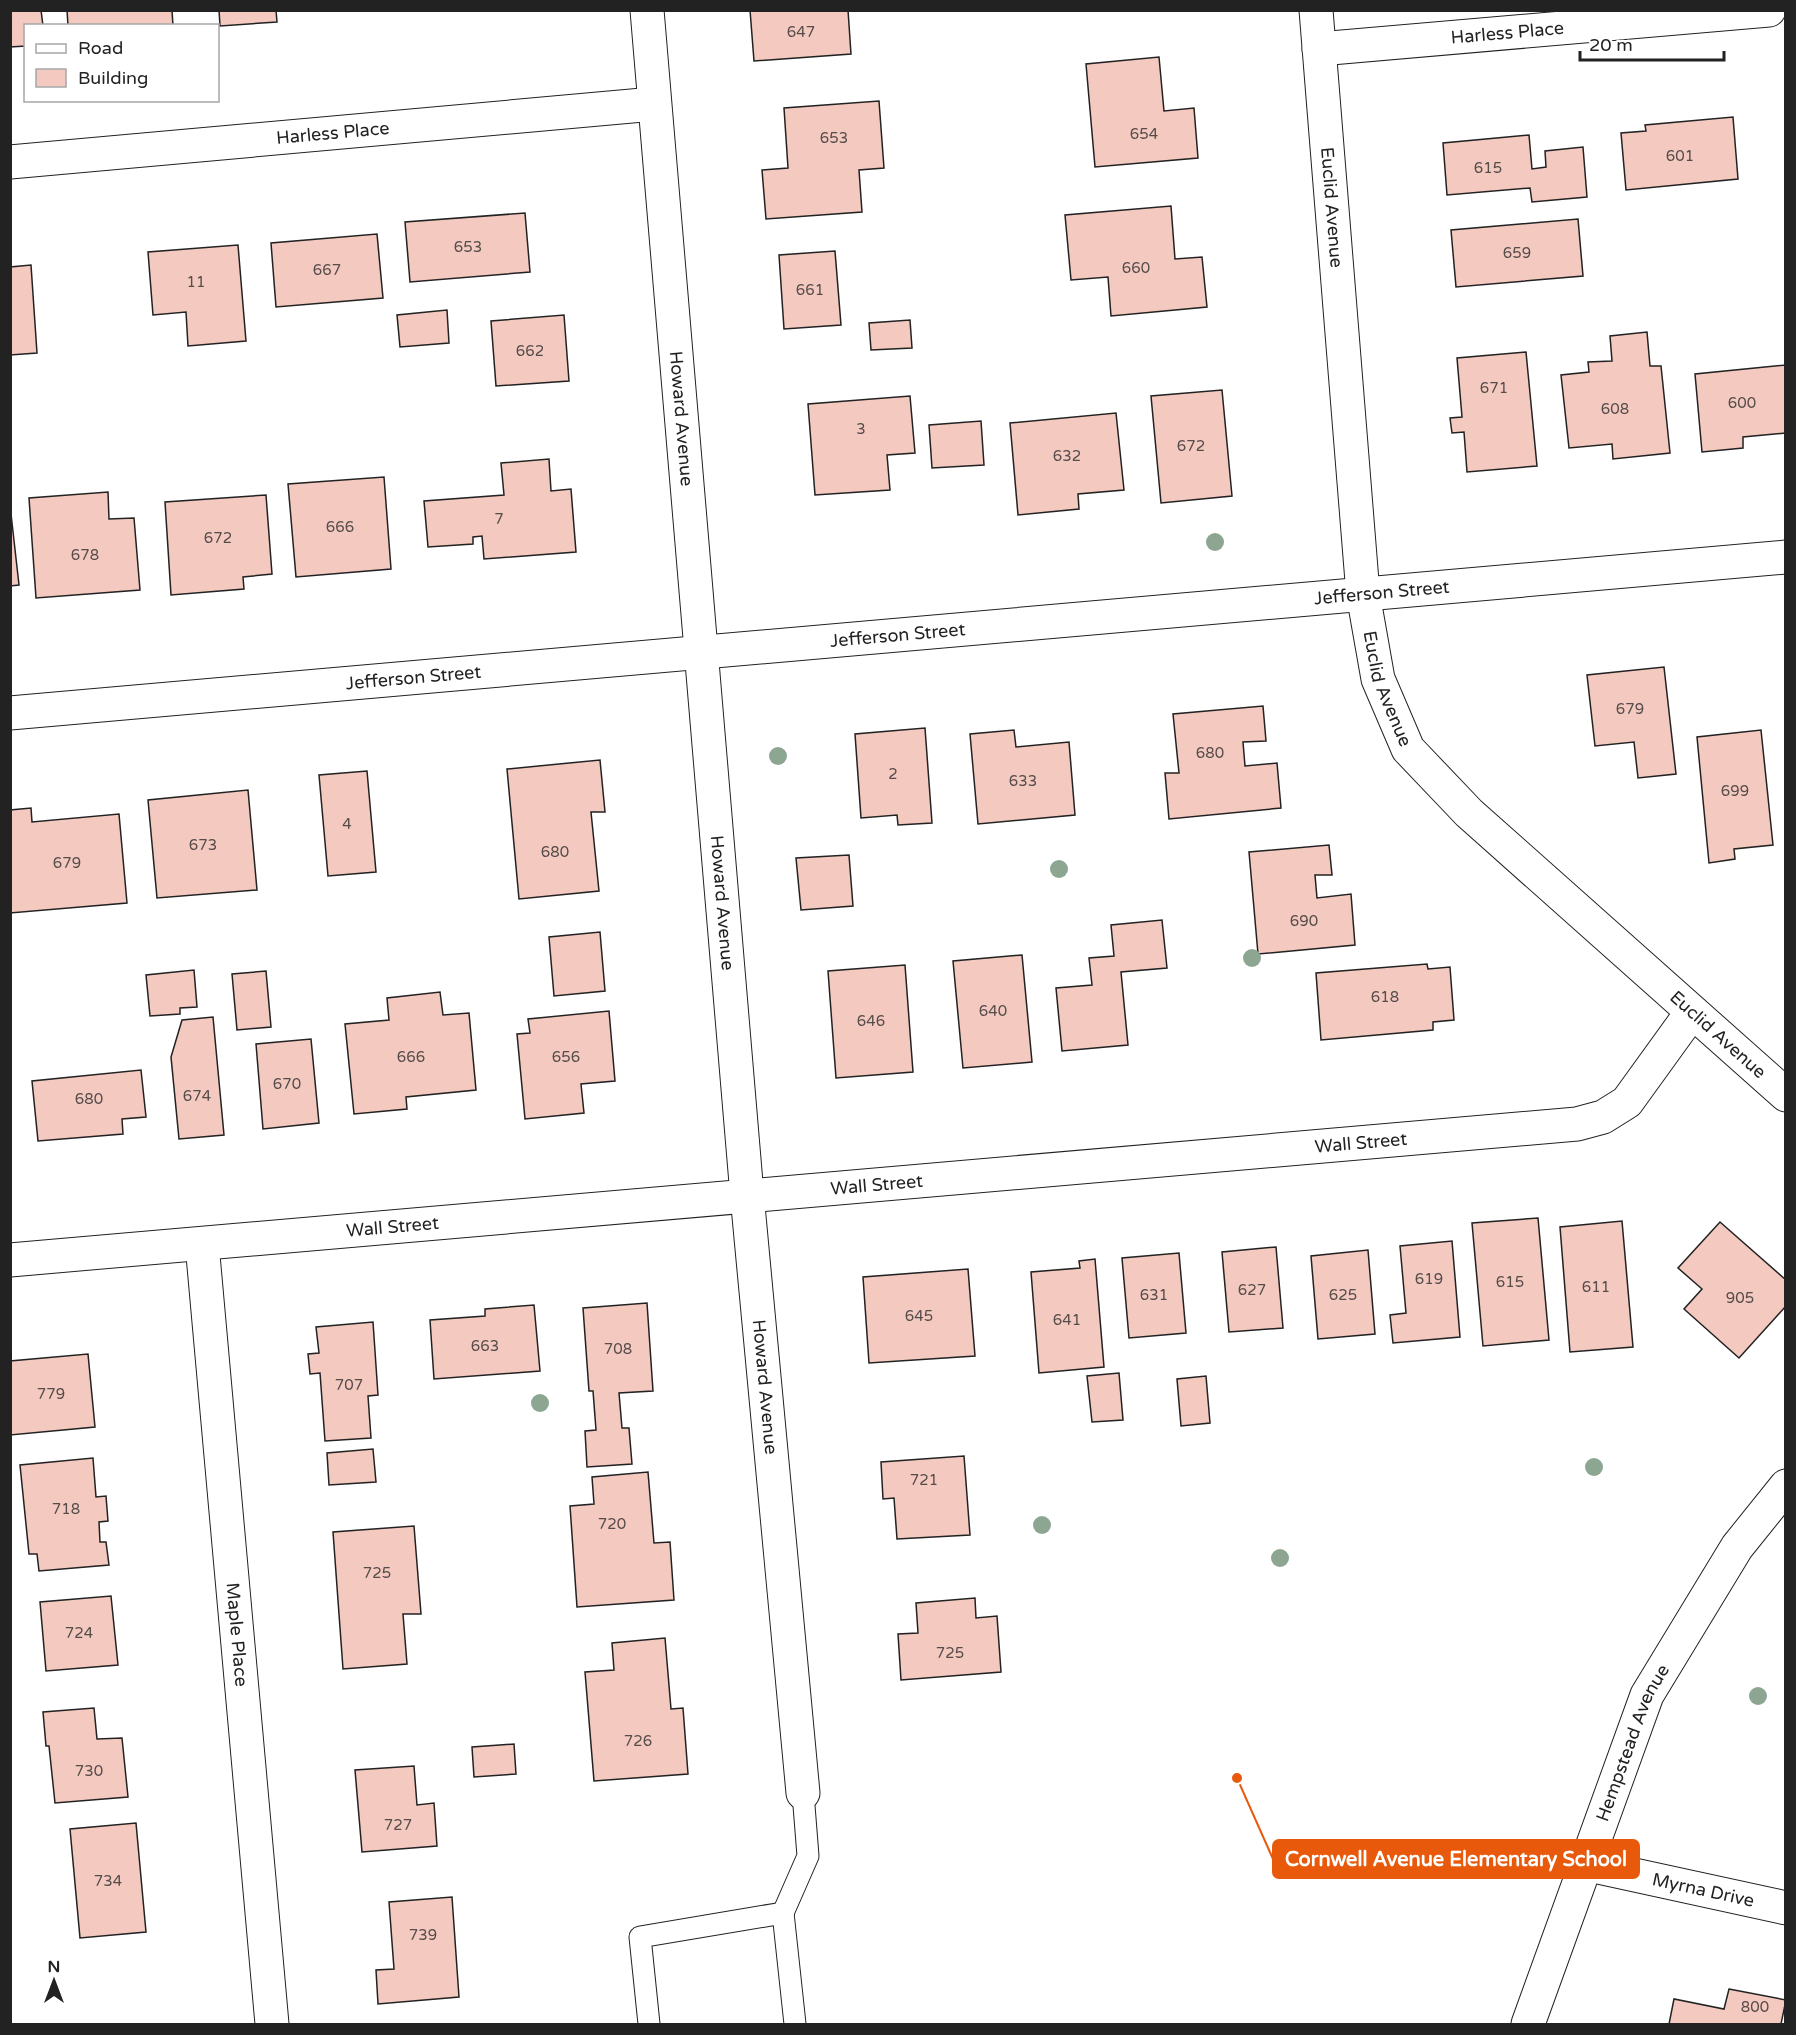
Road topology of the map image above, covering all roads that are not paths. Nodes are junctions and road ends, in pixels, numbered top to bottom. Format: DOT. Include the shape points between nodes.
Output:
graph roads {
  1 [pos="647,10"];
  2 [pos="1316,10"];
  3 [pos="1769,10"];
  4 [pos="1319,49"];
  5 [pos="654,104"];
  6 [pos="10,162"];
  7 [pos="1785,557"];
  8 [pos="1363,594"];
  9 [pos="702,652"];
  10 [pos="10,713"];
  11 [pos="1692,1012"];
  12 [pos="1785,1095"];
  13 [pos="747,1196"];
  14 [pos="202,1244"];
  15 [pos="10,1260"];
  16 [pos="1785,1486"];
  17 [pos="803,1793"];
  18 [pos="1584,1864"];
  19 [pos="1785,1908"];
  20 [pos="783,1913"];
  21 [pos="272,2025"];
  22 [pos="649,2025"];
  23 [pos="795,2025"];
  24 [pos="1528,2025"];
  1 -- 5 [label="street, Howard Avenue"];
  2 -- 4 [label="street, Euclid Avenue"];
  3 -- 4 [label="street, Harless Place"];
  4 -- 8 [label="street, Euclid Avenue"];
  5 -- 6 [label="street, Harless Place"];
  5 -- 9 [label="street, Howard Avenue"];
  7 -- 8 [label="street, Jefferson Street"];
  8 -- 9 [label="street, Jefferson Street"];
  8 -- 11 [label="street, Euclid Avenue" via="1378,679 1408,750 1469,813"];
  9 -- 10 [label="street, Jefferson Street"];
  9 -- 13 [label="street, Howard Avenue"];
  11 -- 12 [label="street, Euclid Avenue"];
  11 -- 13 [label="street, Wall Street" via="1628,1102 1603,1117 1576,1124"];
  13 -- 14 [label="street, Wall Street"];
  13 -- 17 [label="street, Howard Avenue"];
  14 -- 15 [label="street, Wall Street"];
  14 -- 21 [label="street, Maple Place"];
  16 -- 18 [label="street, Hempstead Avenue" via="1737,1547 1647,1695"];
  17 -- 20 [label="lane" via="808,1856"];
  18 -- 19 [label="street, Myrna Drive"];
  18 -- 24 [label="street, Hempstead Avenue"];
  20 -- 22 [label="lane" via="640,1937"];
  20 -- 23 [label="lane"];
}
